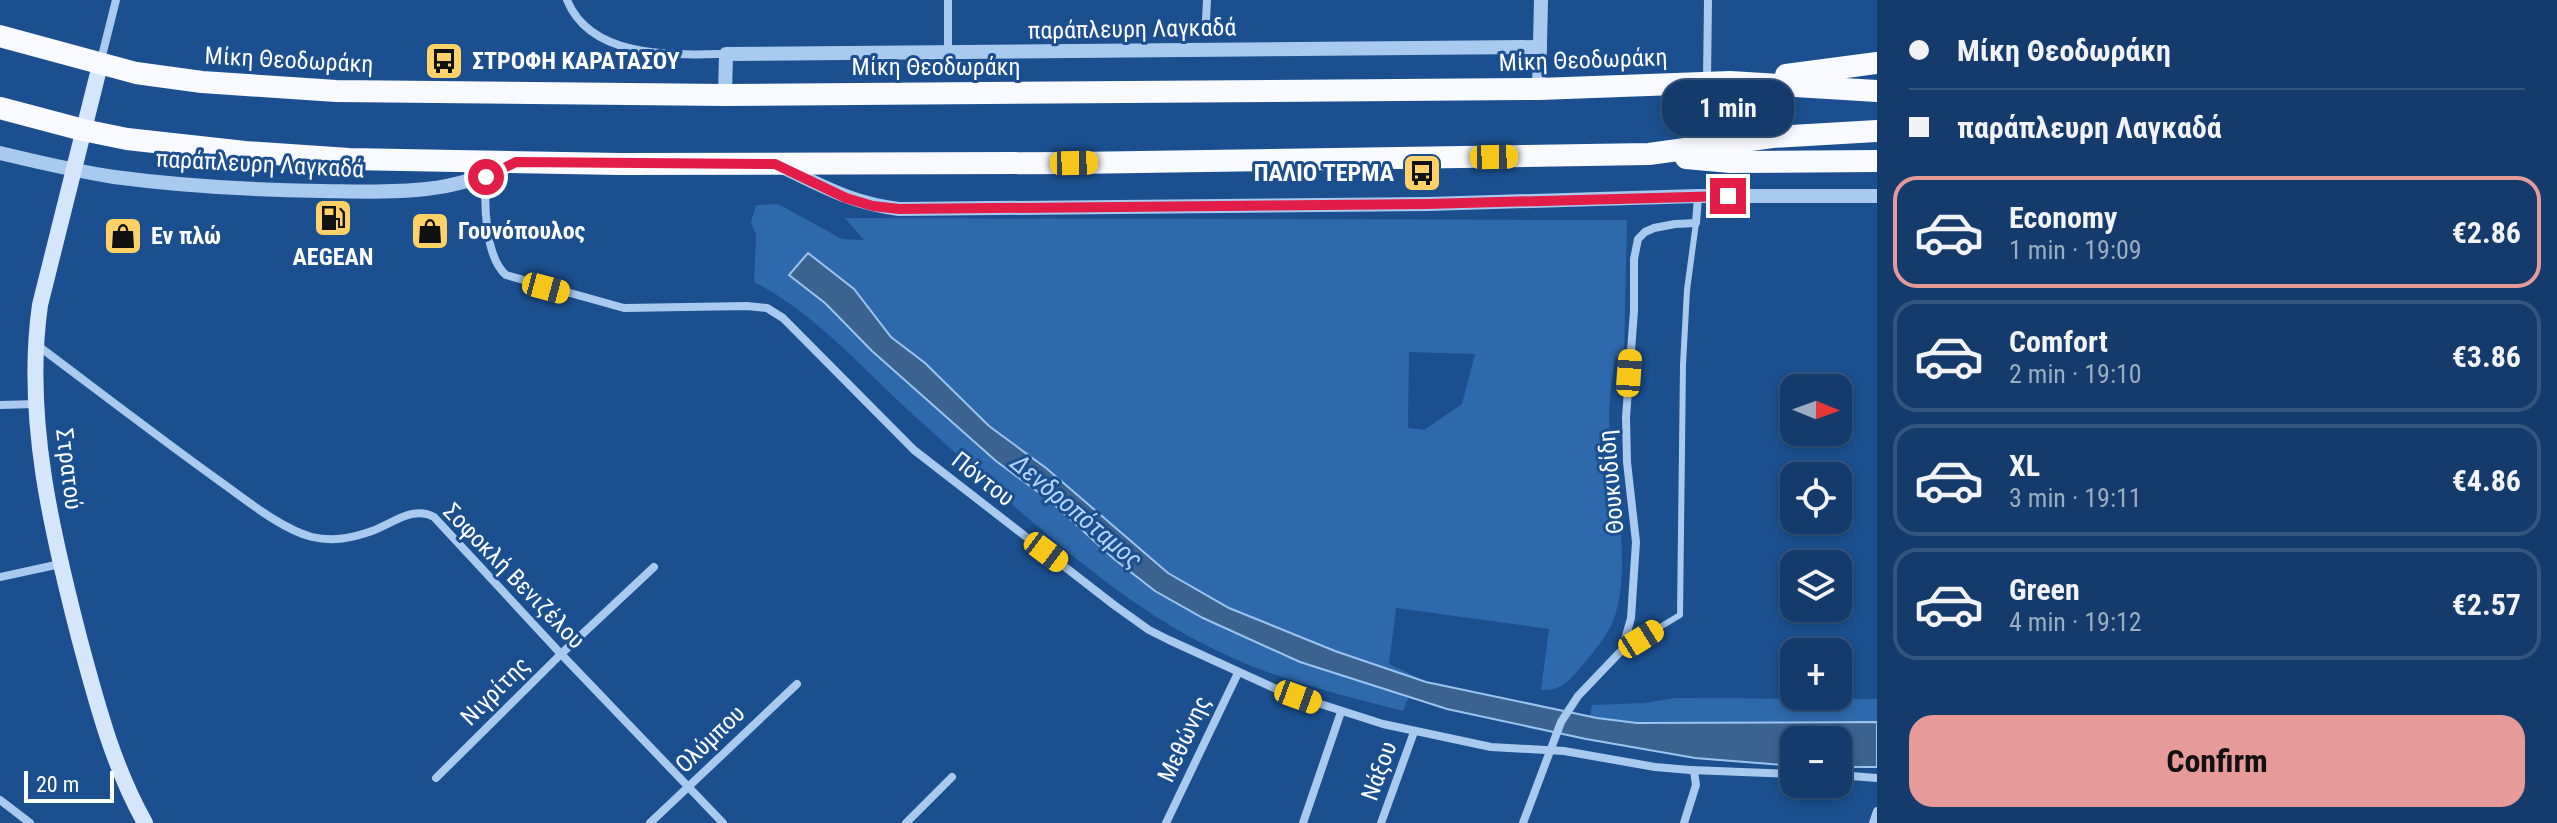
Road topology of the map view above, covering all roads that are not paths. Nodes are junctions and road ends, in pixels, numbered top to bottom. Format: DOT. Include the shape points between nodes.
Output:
graph roads {
  1 [pos="116,0"];
  2 [pos="567,0"];
  3 [pos="948,0"];
  4 [pos="1207,0"];
  5 [pos="1541,0"];
  6 [pos="1708,0"];
  7 [pos="1206,20"];
  8 [pos="0,36"];
  9 [pos="1540,47"];
  10 [pos="948,53"];
  11 [pos="726,54"];
  12 [pos="1877,63"];
  13 [pos="100,65"];
  14 [pos="1707,82"];
  15 [pos="1730,82"];
  16 [pos="1539,89"];
  17 [pos="1877,91"];
  18 [pos="725,95"];
  19 [pos="0,108"];
  20 [pos="83,130"];
  21 [pos="1877,131"];
  22 [pos="0,153"];
  23 [pos="1649,154"];
  24 [pos="1877,161"];
  25 [pos="516,162"];
  26 [pos="775,164"];
  27 [pos="73,170"];
  28 [pos="486,177"];
  29 [pos="1698,196"];
  30 [pos="1877,196"];
  31 [pos="1696,223"];
  32 [pos="37,345"];
  33 [pos="37,404"];
  34 [pos="0,405"];
  35 [pos="60,564"];
  36 [pos="654,567"];
  37 [pos="0,577"];
  38 [pos="1622,650"];
  39 [pos="561,654"];
  40 [pos="1238,673"];
  41 [pos="797,684"];
  42 [pos="1341,712"];
  43 [pos="1414,732"];
  44 [pos="1550,750"];
  45 [pos="1692,771"];
  46 [pos="1780,774"];
  47 [pos="1852,776"];
  48 [pos="952,777"];
  49 [pos="436,778"];
  50 [pos="1877,778"];
  51 [pos="688,787"];
  52 [pos="0,800"];
  53 [pos="1877,811"];
  54 [pos="30,823"];
  55 [pos="145,823"];
  56 [pos="650,823"];
  57 [pos="723,823"];
  58 [pos="906,823"];
  59 [pos="1166,823"];
  60 [pos="1303,823"];
  61 [pos="1381,823"];
  62 [pos="1523,823"];
  63 [pos="1684,823"];
  64 [pos="1873,823"];
  1 -- 13 [label="street"];
  2 -- 11 [label="street" via="587,28 621,45"];
  3 -- 10 [label="street"];
  4 -- 7 [label="street"];
  5 -- 9 [label="street"];
  6 -- 14 [label="street"];
  8 -- 13 [label="highway, Μίκη Θεοδωράκη"];
  9 -- 10 [label="street, παράπλευρη Λαγκαδά"];
  9 -- 16 [label="street"];
  10 -- 11 [label="street, παράπλευρη Λαγκαδά"];
  11 -- 18 [label="street"];
  12 -- 15 [label="highway"];
  13 -- 18 [label="highway, Μίκη Θεοδωράκη" via="202,82 336,91"];
  13 -- 20 [label="main road, Στρατού"];
  14 -- 15 [label="highway, Μίκη Θεοδωράκη"];
  14 -- 16 [label="highway, Μίκη Θεοδωράκη"];
  15 -- 17 [label="highway, Μίκη Θεοδωράκη"];
  16 -- 18 [label="highway, Μίκη Θεοδωράκη"];
  19 -- 20 [label="highway"];
  20 -- 25 [label="highway" via="165,144 310,157"];
  20 -- 27 [label="main road, Στρατού"];
  21 -- 23 [label="highway" via="1772,137"];
  22 -- 27 [label="street, παράπλευρη Λαγκαδά"];
  23 -- 24 [label="highway" via="1731,162"];
  23 -- 26 [label="highway"];
  25 -- 26 [label="highway"];
  25 -- 28 [label="street, παράπλευρη Λαγκαδά"];
  26 -- 29 [label="street" via="846,198 899,209"];
  27 -- 28 [label="street, παράπλευρη Λαγκαδά" via="280,191 407,192"];
  27 -- 32 [label="main road, Στρατού" via="43,286"];
  28 -- 40 [label="street, Πόντου" via="489,233 495,259 506,275 624,308 767,308 810,343 903,440 980,502 1140,624"];
  29 -- 30 [label="street"];
  29 -- 31 [label="street"];
  31 -- 38 [label="lane" via="1683,350 1680,615"];
  31 -- 38 [label="street, Θουκυδίδη" via="1645,232 1634,259 1626,440 1637,562"];
  32 -- 33 [label="main road, Στρατού"];
  32 -- 39 [label="street, Σοφοκλή Βενιζέλου" via="295,531 345,539 413,513 431,515"];
  33 -- 34 [label="street"];
  33 -- 35 [label="main road, Στρατού" via="43,480"];
  35 -- 37 [label="street"];
  35 -- 55 [label="main road, Στρατού" via="106,733"];
  36 -- 39 [label="street, Νιγρίτης"];
  38 -- 44 [label="street, Θουκυδίδη" via="1578,696"];
  39 -- 49 [label="street, Νιγρίτης"];
  39 -- 51 [label="street, Σοφοκλή Βενιζέλου"];
  40 -- 42 [label="street, Πόντου"];
  40 -- 59 [label="street, Μεθώνης"];
  41 -- 51 [label="street, Ολύμπου"];
  42 -- 43 [label="street, Πόντου"];
  42 -- 60 [label="street"];
  43 -- 44 [label="street, Πόντου" via="1491,747"];
  43 -- 61 [label="street, Νάξου"];
  44 -- 45 [label="street, Πόντου"];
  44 -- 62 [label="street, Θουκυδίδη"];
  45 -- 46 [label="street, Πόντου"];
  45 -- 63 [label="street" via="1696,785"];
  47 -- 50 [label="street"];
  48 -- 58 [label="street"];
  51 -- 56 [label="street, Ολύμπου"];
  51 -- 57 [label="street, Σοφοκλή Βενιζέλου"];
  52 -- 54 [label="street"];
  53 -- 64 [label="street"];
}
